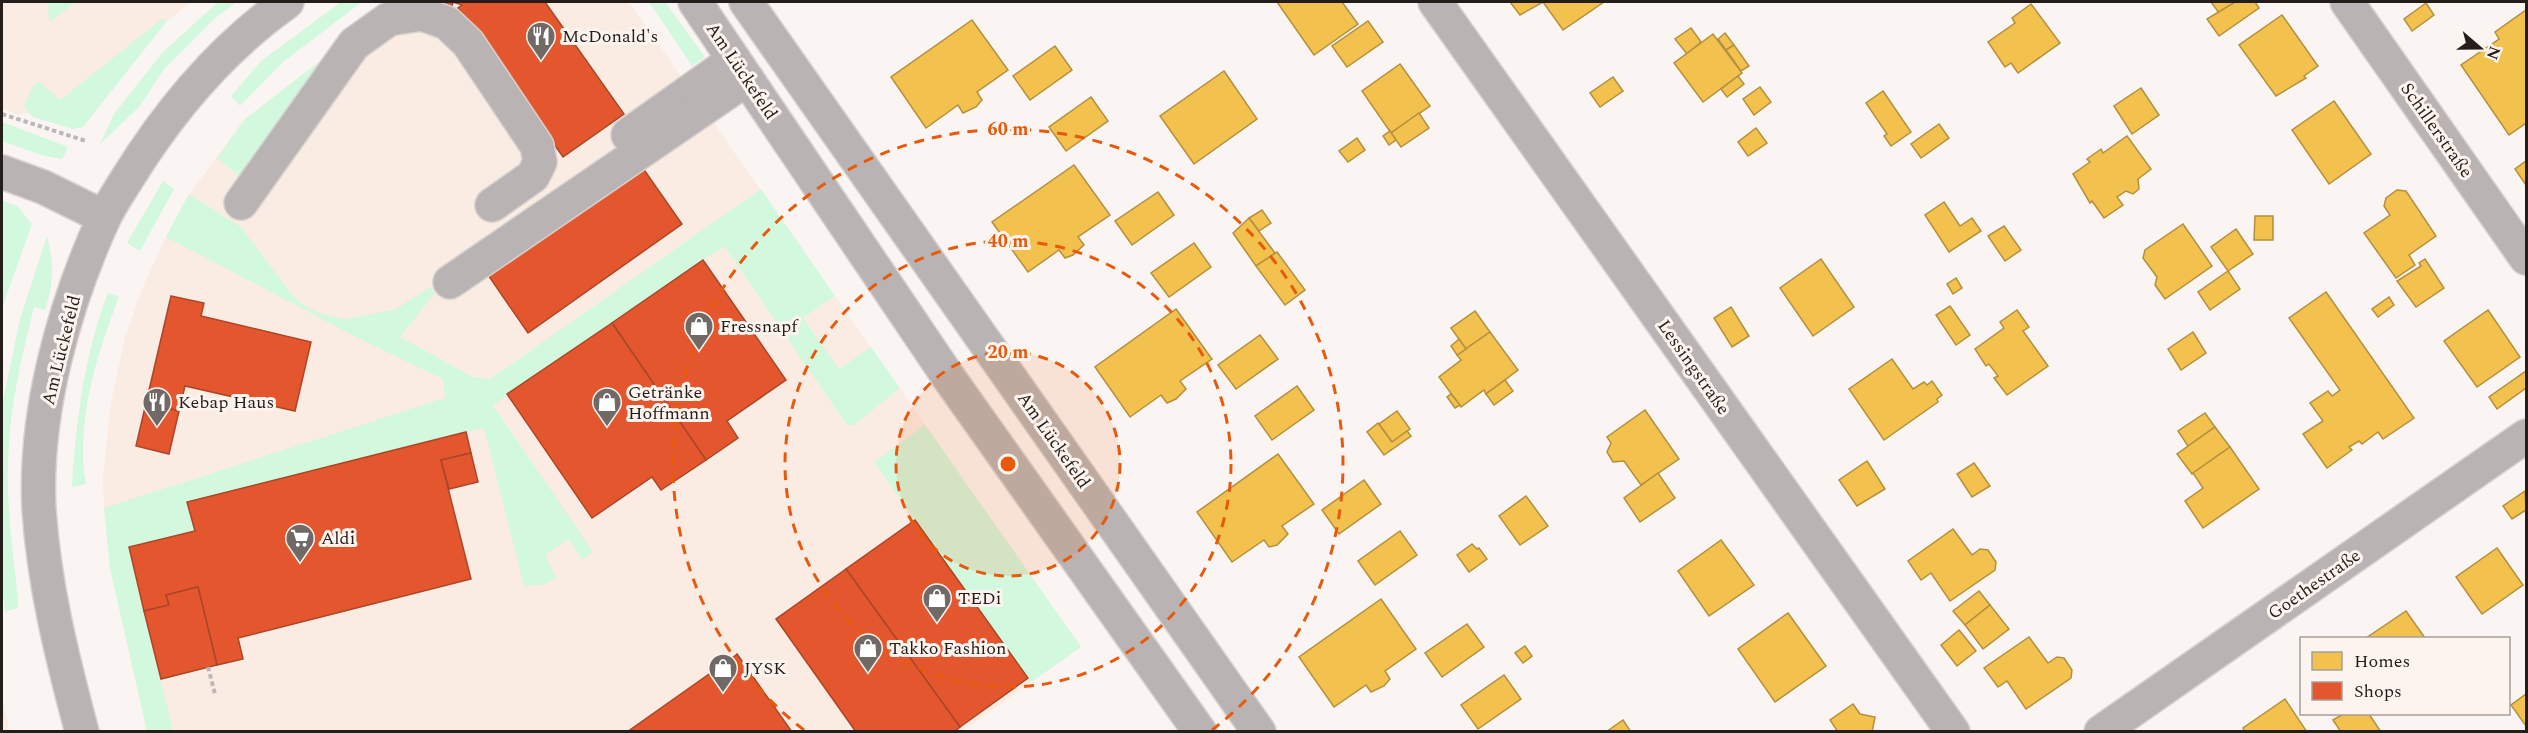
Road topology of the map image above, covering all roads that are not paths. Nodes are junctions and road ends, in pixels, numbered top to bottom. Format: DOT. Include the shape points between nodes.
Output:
graph roads {
  1 [pos="287,2"];
  2 [pos="695,2"];
  3 [pos="746,2"];
  4 [pos="1435,2"];
  5 [pos="2347,2"];
  6 [pos="741,69"];
  7 [pos="2,172"];
  8 [pos="575,172"];
  9 [pos="241,203"];
  10 [pos="492,205"];
  11 [pos="104,217"];
  12 [pos="2526,258"];
  13 [pos="450,282"];
  14 [pos="2526,436"];
  15 [pos="82,732"];
  16 [pos="1200,732"];
  17 [pos="1259,732"];
  18 [pos="1953,732"];
  19 [pos="2101,732"];
  1 -- 11 [label="street, Am Lückefeld" via="213,66 177,106 150,141"];
  2 -- 6 [label="street, Am Lückefeld"];
  3 -- 17 [label="street, Am Lückefeld"];
  4 -- 18 [label="street, Lessingstraße"];
  5 -- 12 [label="street, Schillerstraße"];
  6 -- 8 [label="street"];
  6 -- 13 [label="street"];
  6 -- 16 [label="street, Am Lückefeld" via="949,378"];
  7 -- 11 [label="street"];
  9 -- 10 [label="street" via="354,44 389,19 422,14 447,23 468,43 537,146 540,162 533,176"];
  11 -- 15 [label="street, Am Lückefeld" via="66,316 47,395 40,453 39,507 45,573 54,625"];
  14 -- 19 [label="street, Goethestraße"];
}
